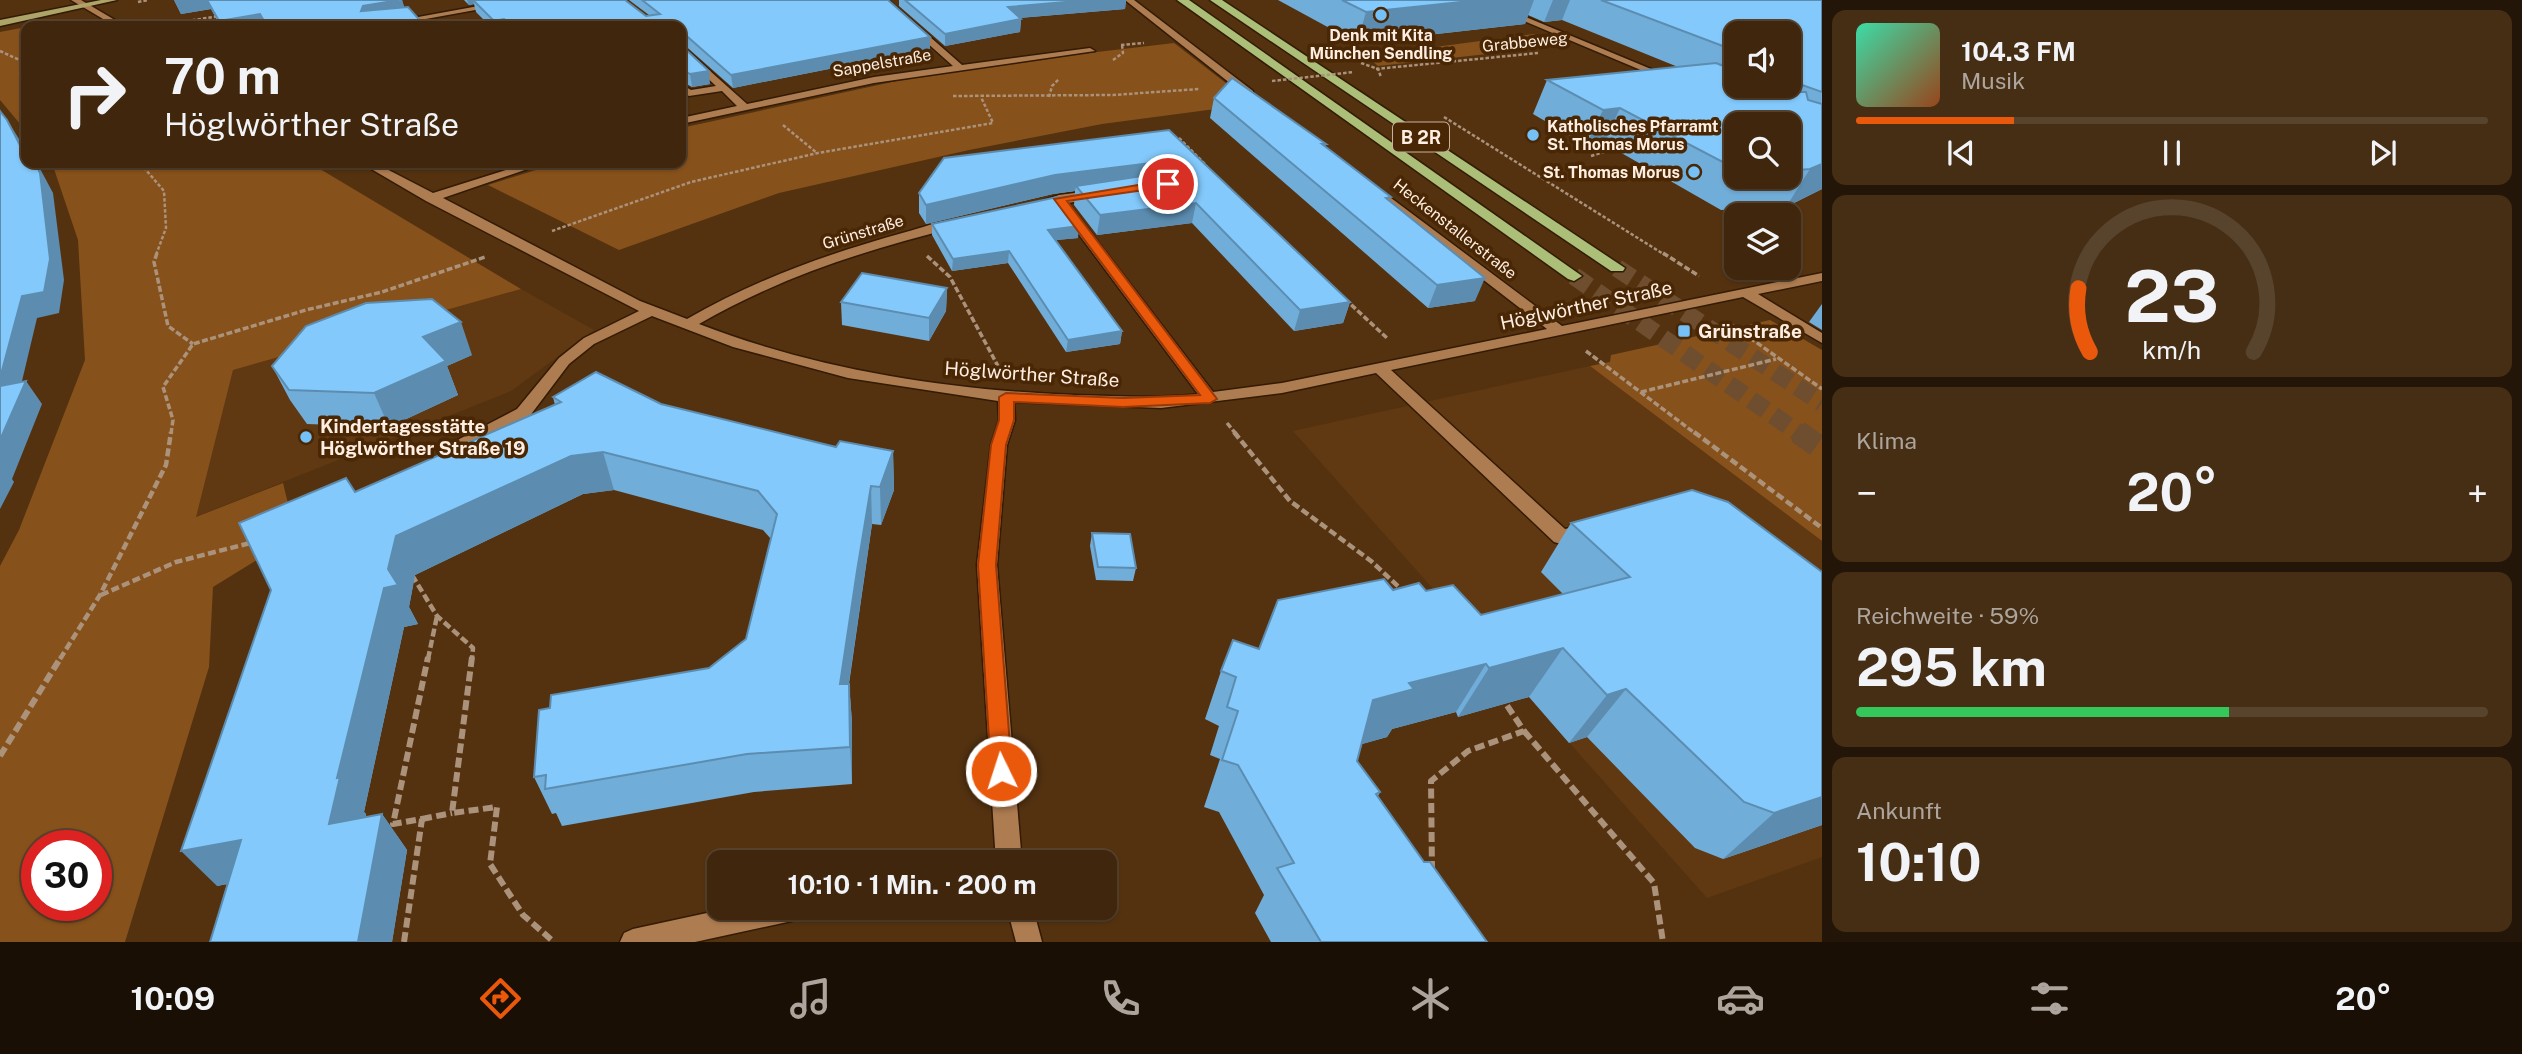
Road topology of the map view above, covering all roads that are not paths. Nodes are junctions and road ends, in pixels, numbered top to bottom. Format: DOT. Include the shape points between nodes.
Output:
graph roads {
  1 [pos="66,0"];
  2 [pos="75,0"];
  3 [pos="113,0"];
  4 [pos="526,0"];
  5 [pos="1129,0"];
  6 [pos="1182,0"];
  7 [pos="1478,0"];
  8 [pos="884,1"];
  9 [pos="899,1"];
  10 [pos="1219,2"];
  11 [pos="85,6"];
  12 [pos="0,13"];
  13 [pos="112,21"];
  14 [pos="402,21"];
  15 [pos="0,23"];
  16 [pos="1090,51"];
  17 [pos="686,53"];
  18 [pos="958,66"];
  19 [pos="1675,81"];
  20 [pos="724,88"];
  21 [pos="686,91"];
  22 [pos="1258,100"];
  23 [pos="743,106"];
  24 [pos="686,120"];
  25 [pos="377,168"];
  26 [pos="523,168"];
  27 [pos="1364,181"];
  28 [pos="1114,191"];
  29 [pos="430,198"];
  30 [pos="1059,199"];
  31 [pos="1020,208"];
  32 [pos="969,221"];
  33 [pos="1617,268"];
  34 [pos="1574,276"];
  35 [pos="1822,277"];
  36 [pos="1739,295"];
  37 [pos="650,311"];
  38 [pos="687,325"];
  39 [pos="1560,332"];
  40 [pos="1822,339"];
  41 [pos="1381,370"];
  42 [pos="1006,397"];
  43 [pos="1210,399"];
  44 [pos="432,460"];
  45 [pos="1600,528"];
  46 [pos="1005,850"];
  47 [pos="748,920"];
  48 [pos="1023,920"];
  49 [pos="685,937"];
  50 [pos="633,942"];
  51 [pos="1029,942"];
  1 -- 12 [label="main road"];
  2 -- 11 [label="street"];
  3 -- 11 [label="main road"];
  4 -- 14 [label="street"];
  5 -- 22 [label="street"];
  6 -- 34 [label="highway, Heckenstallerstraße / B 2R"];
  7 -- 19 [label="street"];
  8 -- 9 [label="street"];
  8 -- 18 [label="street"];
  10 -- 33 [label="highway, B 2R"];
  11 -- 13 [label="street"];
  11 -- 15 [label="main road"];
  16 -- 18 [label="street, Sappelstraße"];
  17 -- 20 [label="street"];
  18 -- 23 [label="street, Sappelstraße"];
  20 -- 21 [label="street"];
  20 -- 23 [label="street"];
  23 -- 24 [label="street, Sappelstraße"];
  25 -- 29 [label="street, Höglwörther Straße"];
  26 -- 29 [label="street"];
  27 -- 39 [label="street, Heckenstallerstraße"];
  28 -- 30 [label="street"];
  29 -- 37 [label="street, Höglwörther Straße"];
  30 -- 31 [label="street"];
  30 -- 43 [label="street"];
  32 -- 38 [label="street, Grünstraße" via="815,265 715,307"];
  35 -- 36 [label="street, Höglwörther Straße"];
  36 -- 39 [label="street, Höglwörther Straße"];
  36 -- 40 [label="street"];
  37 -- 38 [label="street, Höglwörther Straße"];
  37 -- 44 [label="street" via="589,341 564,361 523,413"];
  38 -- 42 [label="street, Höglwörther Straße" via="738,344 848,373"];
  39 -- 41 [label="street, Höglwörther Straße"];
  41 -- 43 [label="street, Höglwörther Straße"];
  41 -- 45 [label="street" via="1561,537"];
  42 -- 43 [label="street, Höglwörther Straße" via="1149,403"];
  42 -- 46 [label="street" via="987,565"];
  47 -- 49 [label="street"];
  48 -- 51 [label="street"];
  49 -- 50 [label="street"];
}
